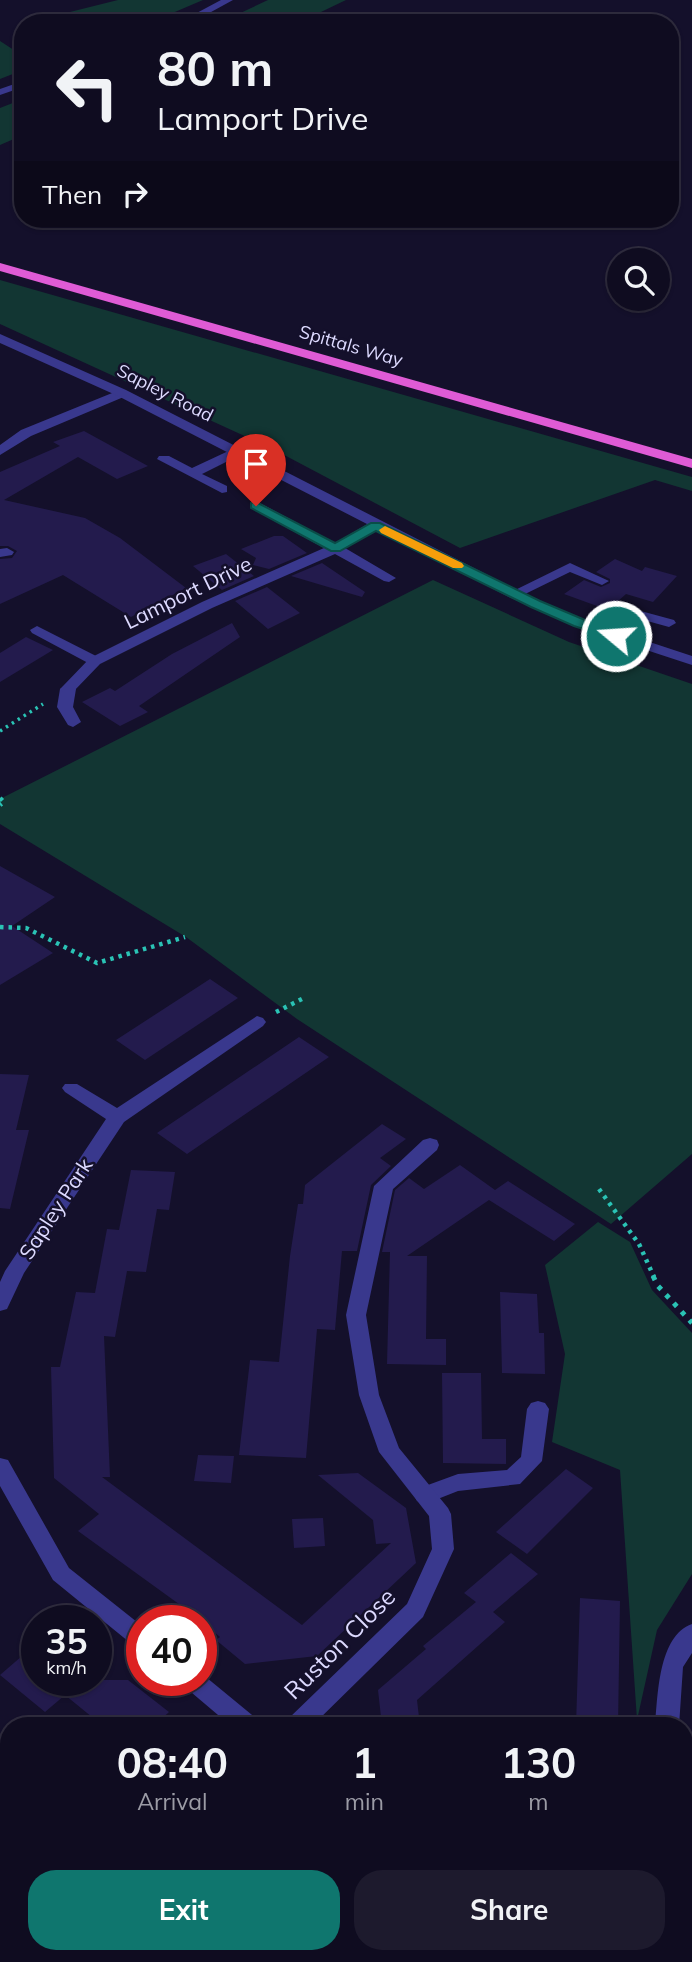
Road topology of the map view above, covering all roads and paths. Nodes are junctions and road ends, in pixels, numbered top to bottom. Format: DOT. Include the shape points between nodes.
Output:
graph roads {
  1 [pos="228,0"];
  2 [pos="201,14"];
  3 [pos="0,267"];
  4 [pos="0,338"];
  5 [pos="122,393"];
  6 [pos="0,451"];
  7 [pos="237,452"];
  8 [pos="164,459"];
  9 [pos="692,464"];
  10 [pos="193,473"];
  11 [pos="222,489"];
  12 [pos="256,506"];
  13 [pos="376,526"];
  14 [pos="335,548"];
  15 [pos="389,578"];
  16 [pos="602,581"];
  17 [pos="514,594"];
  18 [pos="669,623"];
  19 [pos="37,630"];
  20 [pos="616,636"];
  21 [pos="95,661"];
  22 [pos="692,661"];
  23 [pos="68,688"];
  24 [pos="72,722"];
  25 [pos="0,731"];
  26 [pos="0,798"];
  27 [pos="0,804"];
  28 [pos="0,927"];
  29 [pos="186,937"];
  30 [pos="257,1022"];
  31 [pos="71,1088"];
  32 [pos="117,1117"];
  33 [pos="429,1145"];
  34 [pos="599,1189"];
  35 [pos="0,1304"];
  36 [pos="692,1324"];
  37 [pos="538,1409"];
  38 [pos="0,1466"];
  39 [pos="425,1495"];
  40 [pos="126,1626"];
  41 [pos="692,1634"];
  42 [pos="212,1696"];
  43 [pos="238,1717"];
  44 [pos="305,1717"];
  45 [pos="668,1717"];
  1 -- 2 [label="street"];
  3 -- 9 [label="highway, Spittals Way"];
  4 -- 5 [label="street, Sapley Road"];
  5 -- 6 [label="street" via="26,433"];
  5 -- 7 [label="street, Sapley Road"];
  7 -- 10 [label="street"];
  7 -- 13 [label="street, Sapley Road"];
  8 -- 10 [label="street"];
  10 -- 11 [label="street"];
  12 -- 14 [label="street"];
  13 -- 14 [label="street, Lamport Drive"];
  13 -- 17 [label="street, Sapley Road"];
  14 -- 15 [label="street"];
  14 -- 21 [label="street, Lamport Drive"];
  16 -- 17 [label="street" via="570,567"];
  17 -- 20 [label="street, Sapley Road"];
  18 -- 20 [label="street" via="637,614"];
  19 -- 21 [label="street"];
  20 -- 22 [label="street, Sapley Road"];
  21 -- 23 [label="street, Lamport Drive"];
  23 -- 24 [label="street" via="65,708"];
  23 -- 25 [label="path"];
  26 -- 27 [label="path" via="4,802"];
  28 -- 29 [label="path" via="26,928 97,963"];
  30 -- 32 [label="street, Sapley Park"];
  31 -- 32 [label="street"];
  32 -- 35 [label="street, Sapley Park" via="15,1271"];
  33 -- 39 [label="street, Ruston Close" via="384,1186 356,1315 369,1395 390,1452"];
  34 -- 36 [label="path" via="639,1244 658,1286"];
  37 -- 39 [label="street" via="531,1461 512,1478 466,1479"];
  38 -- 40 [label="street" via="61,1574"];
  39 -- 44 [label="street, Ruston Close" via="440,1514 443,1549 415,1610"];
  41 -- 45 [label="street" via="672,1665"];
  42 -- 43 [label="street"];
}
